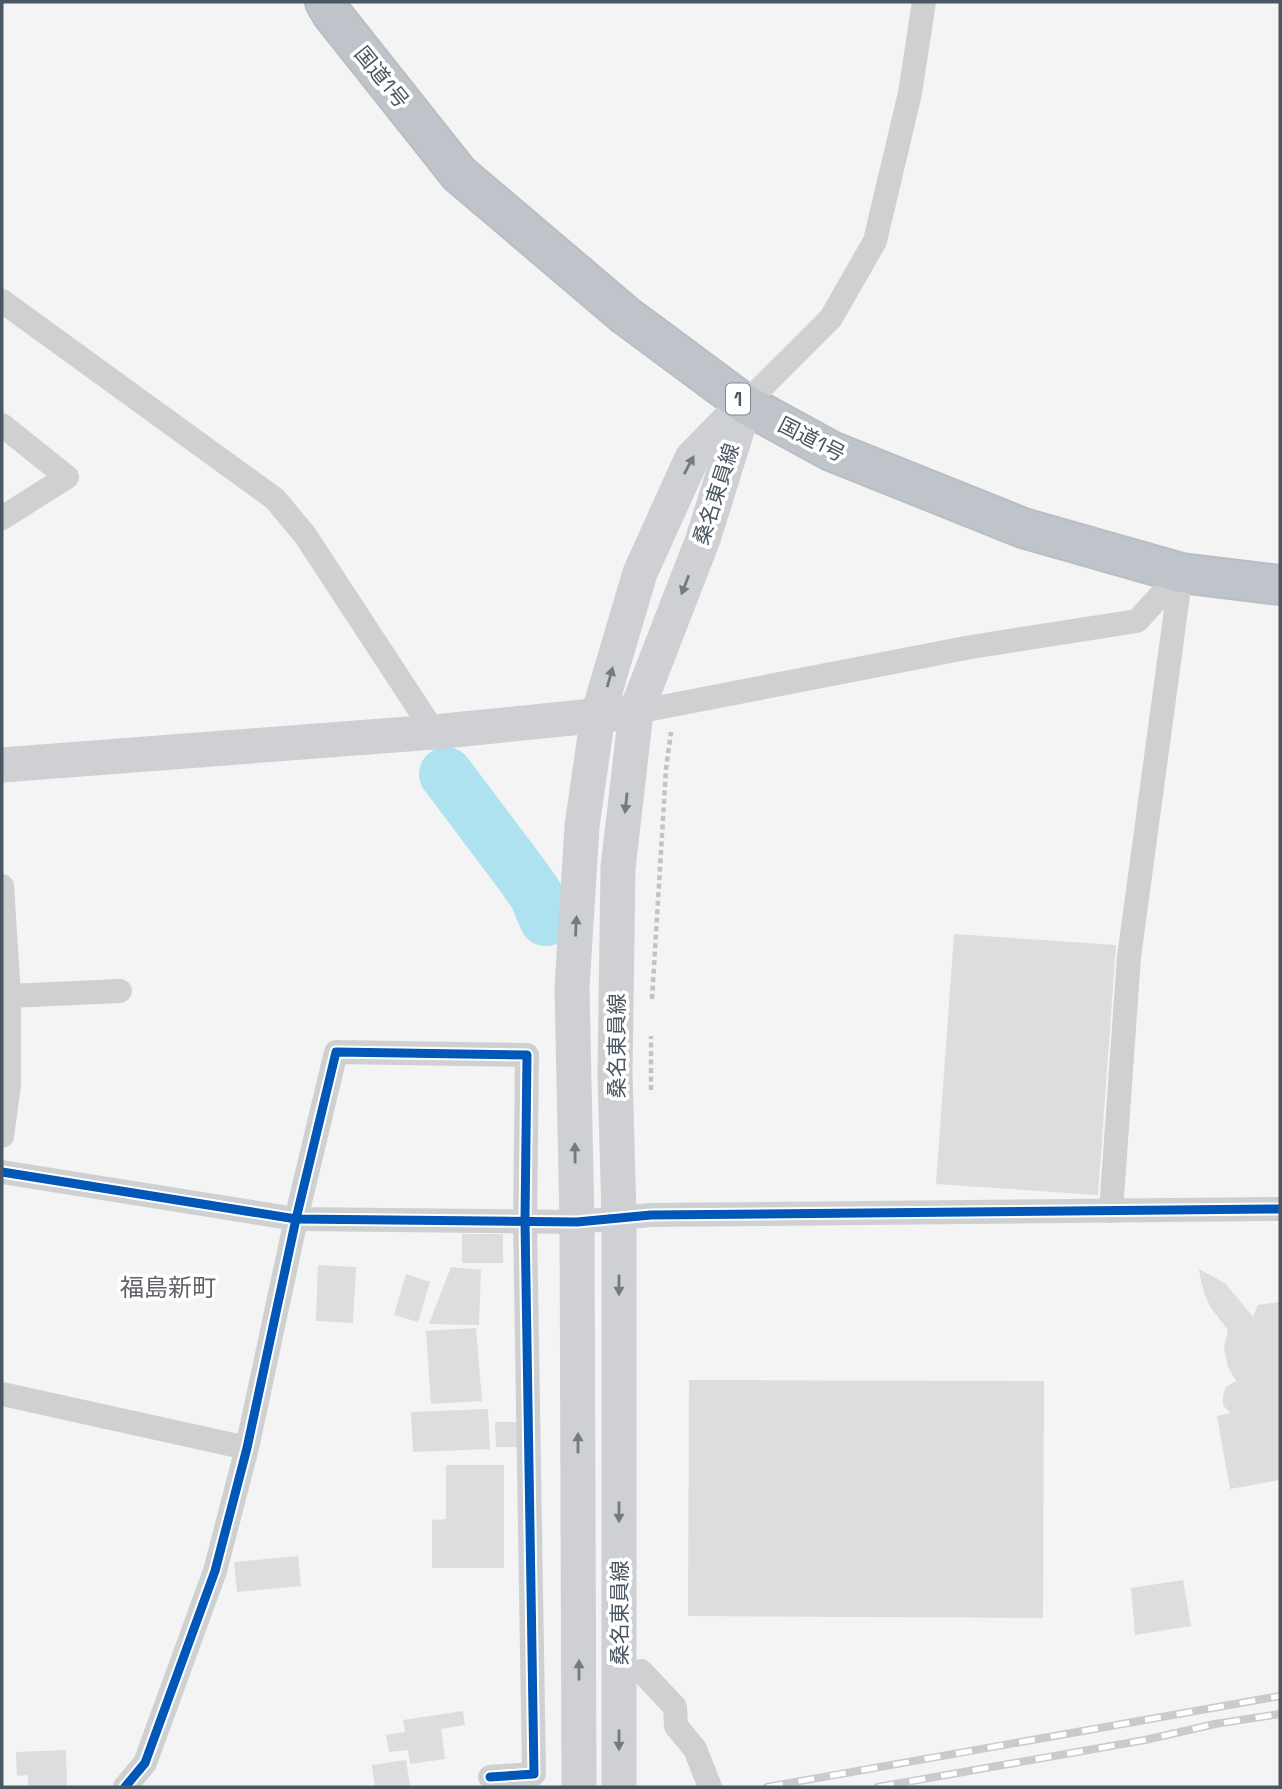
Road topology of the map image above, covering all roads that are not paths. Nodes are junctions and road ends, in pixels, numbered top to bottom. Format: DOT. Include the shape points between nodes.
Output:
graph roads {
  1 [pos="325,2"];
  2 [pos="924,2"];
  3 [pos="2,302"];
  4 [pos="745,404"];
  5 [pos="2,425"];
  6 [pos="2,518"];
  7 [pos="1181,573"];
  8 [pos="1280,585"];
  9 [pos="636,712"];
  10 [pos="598,715"];
  11 [pos="434,732"];
  12 [pos="2,765"];
  13 [pos="2,886"];
  14 [pos="120,991"];
  15 [pos="9,996"];
  16 [pos="2,1136"];
  17 [pos="2,1172"];
  18 [pos="1280,1209"];
  19 [pos="1111,1210"];
  20 [pos="619,1217"];
  21 [pos="296,1219"];
  22 [pos="525,1221"];
  23 [pos="577,1222"];
  24 [pos="2,1394"];
  25 [pos="247,1448"];
  26 [pos="641,1671"];
  27 [pos="490,1777"];
  28 [pos="619,1786"];
  29 [pos="124,1787"];
  30 [pos="579,1787"];
  31 [pos="709,1787"];
  1 -- 4 [label="highway, 国道1号 / 1" via="459,174 625,315"];
  2 -- 4 [label="street" via="910,93 874,241 831,318"];
  3 -- 11 [label="street" via="275,499 305,535"];
  4 -- 7 [label="highway, 国道1号 / 1" via="831,451 1023,528"];
  4 -- 9 [label="main road, 桑名東員線, one-way" via="703,539"];
  10 -- 4 [label="main road, 桑名東員線, one-way" via="640,573 692,457"];
  5 -- 6 [label="street" via="67,477"];
  7 -- 8 [label="highway, 国道1号 / 1"];
  7 -- 9 [label="street" via="1137,621 971,647"];
  7 -- 19 [label="street" via="1129,957"];
  9 -- 10 [label="main road"];
  9 -- 20 [label="main road, 桑名東員線, one-way" via="618,868 615,1073"];
  10 -- 11 [label="main road"];
  23 -- 10 [label="main road, 桑名東員線, one-way" via="572,987 582,826"];
  11 -- 12 [label="main road"];
  13 -- 15 [label="street"];
  14 -- 15 [label="street"];
  15 -- 16 [label="street" via="9,1085"];
  17 -- 21 [label="street"];
  18 -- 19 [label="street"];
  19 -- 20 [label="street"];
  20 -- 23 [label="street"];
  20 -- 28 [label="main road, 桑名東員線, one-way"];
  21 -- 22 [label="street"];
  21 -- 22 [label="street" via="336,1052 527,1055"];
  21 -- 25 [label="street"];
  22 -- 23 [label="street"];
  22 -- 27 [label="street" via="534,1774"];
  30 -- 23 [label="main road, 桑名東員線, one-way"];
  24 -- 25 [label="street"];
  25 -- 29 [label="street" via="215,1571 183,1662 145,1763"];
  26 -- 31 [label="street" via="675,1707 676,1726 695,1749"];
}
